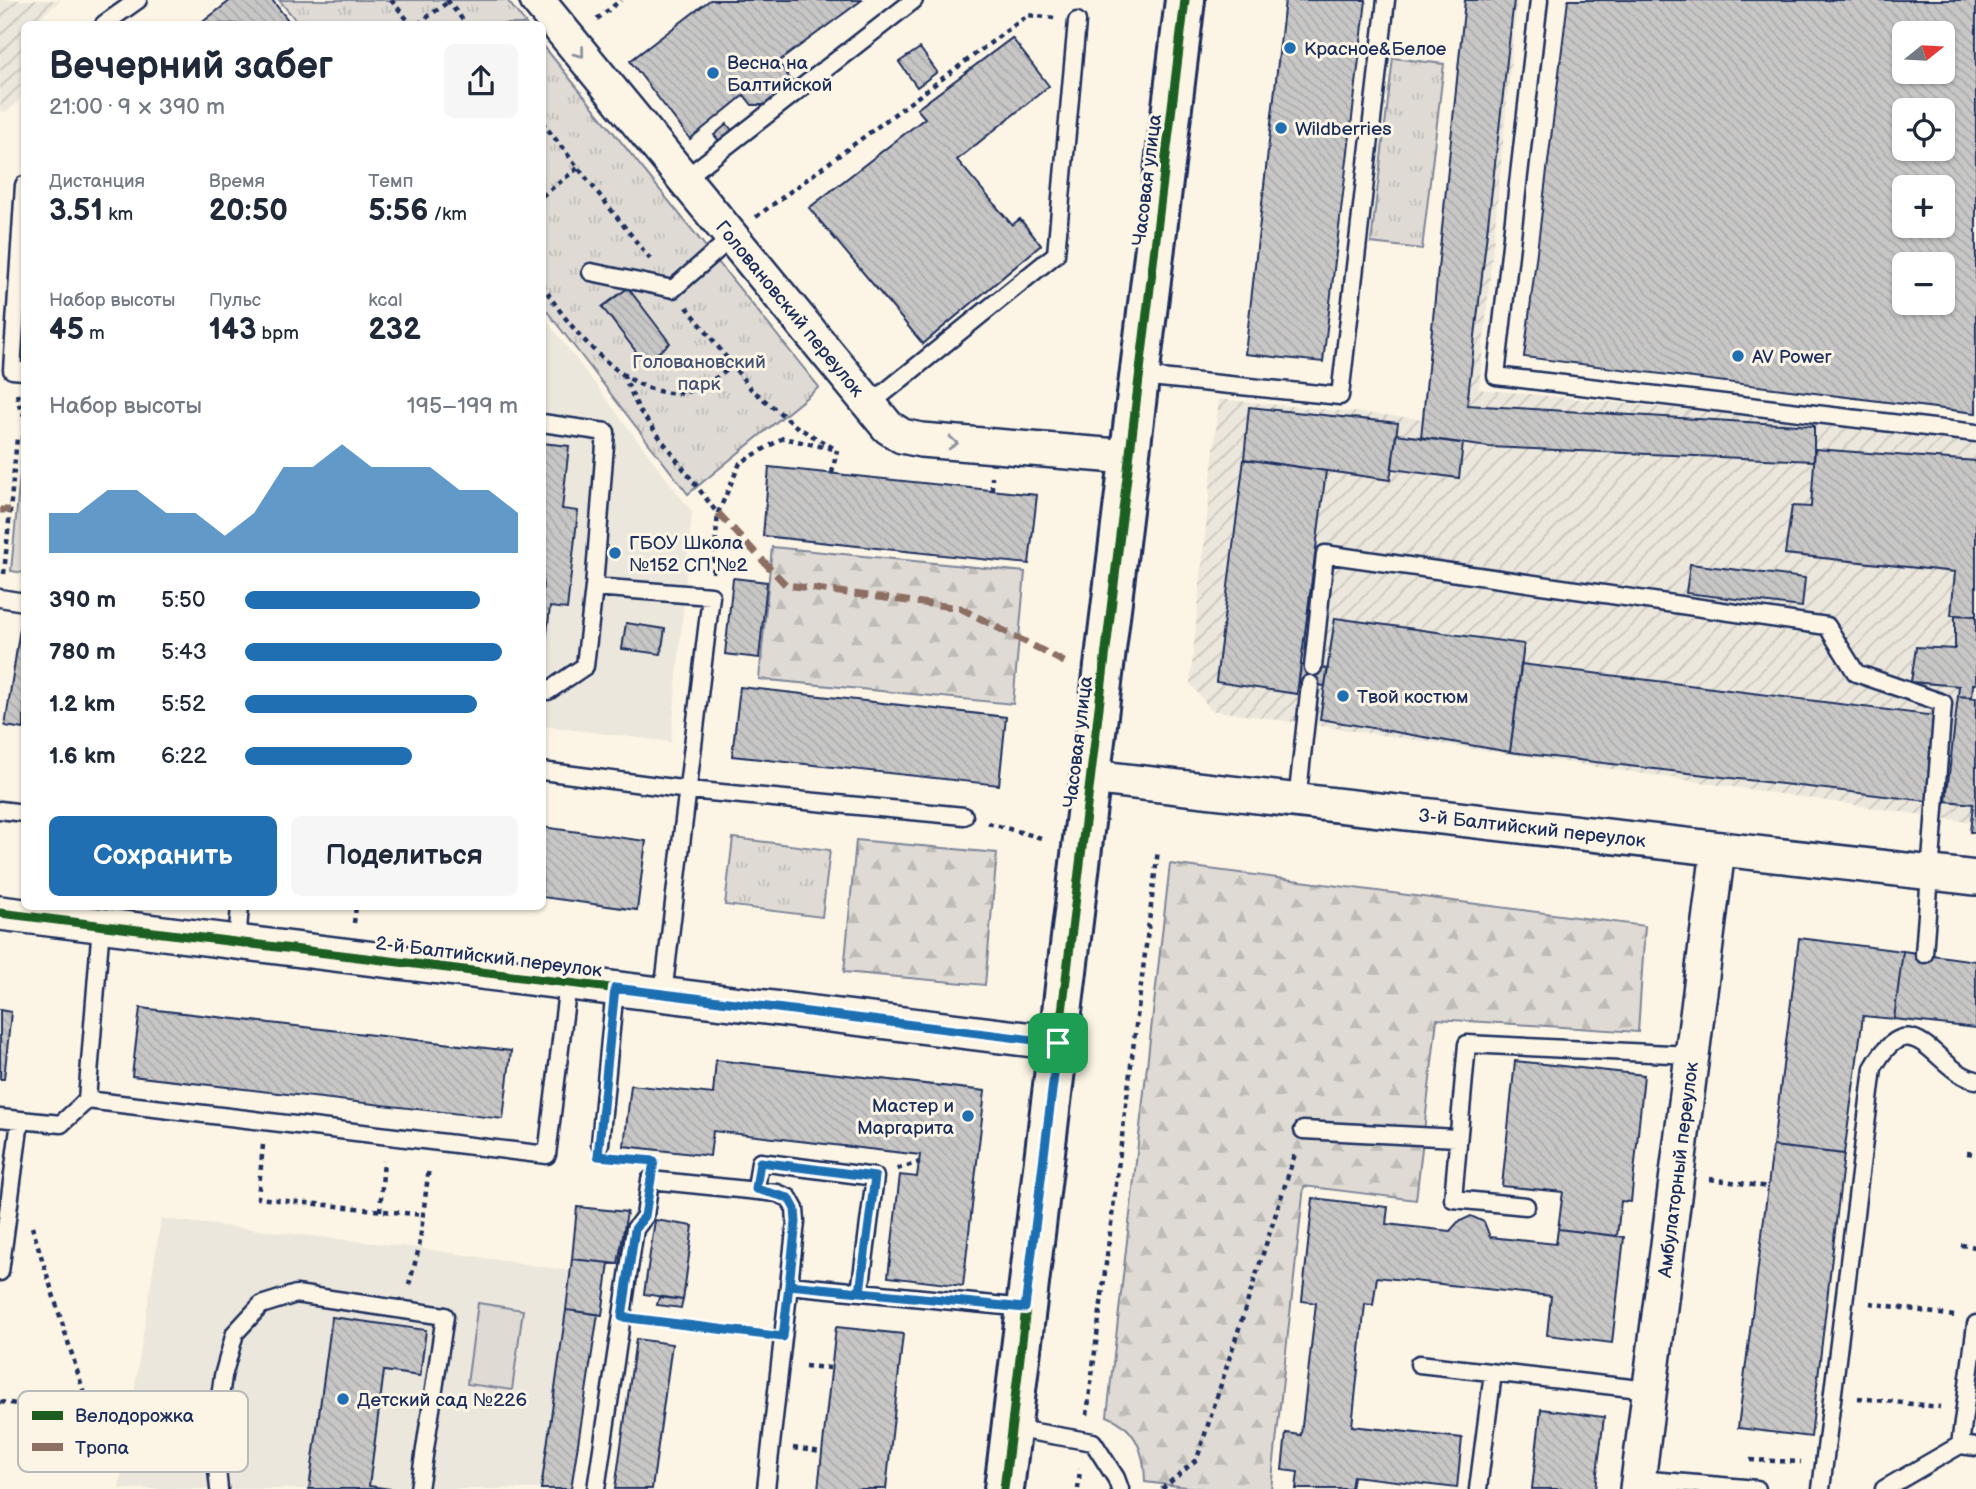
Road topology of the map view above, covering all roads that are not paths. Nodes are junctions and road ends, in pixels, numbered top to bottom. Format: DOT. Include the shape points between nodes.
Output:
graph roads {
  1 [pos="138,0"];
  2 [pos="537,0"];
  3 [pos="914,0"];
  4 [pos="1185,0"];
  5 [pos="1386,0"];
  6 [pos="1539,0"];
  7 [pos="108,21"];
  8 [pos="1077,21"];
  9 [pos="683,180"];
  10 [pos="21,231"];
  11 [pos="731,238"];
  12 [pos="591,272"];
  13 [pos="21,371"];
  14 [pos="1140,376"];
  15 [pos="869,405"];
  16 [pos="546,424"];
  17 [pos="1976,433"];
  18 [pos="1130,457"];
  19 [pos="594,587"];
  20 [pos="0,598"];
  21 [pos="21,602"];
  22 [pos="1313,667"];
  23 [pos="1310,684"];
  24 [pos="546,691"];
  25 [pos="546,772"];
  26 [pos="1091,777"];
  27 [pos="689,790"];
  28 [pos="1297,802"];
  29 [pos="0,810"];
  30 [pos="21,813"];
  31 [pos="964,816"];
  32 [pos="1718,850"];
  33 [pos="1929,872"];
  34 [pos="1976,878"];
  35 [pos="240,910"];
  36 [pos="0,913"];
  37 [pos="101,925"];
  38 [pos="237,942"];
  39 [pos="1924,954"];
  40 [pos="568,983"];
  41 [pos="615,988"];
  42 [pos="663,995"];
  43 [pos="1917,1022"];
  44 [pos="1914,1039"];
  45 [pos="1058,1043"];
  46 [pos="1691,1055"];
  47 [pos="1976,1080"];
  48 [pos="87,1100"];
  49 [pos="0,1118"];
  50 [pos="20,1121"];
  51 [pos="1303,1130"];
  52 [pos="1457,1138"];
  53 [pos="600,1144"];
  54 [pos="7,1165"];
  55 [pos="756,1189"];
  56 [pos="1526,1206"];
  57 [pos="0,1272"];
  58 [pos="789,1285"];
  59 [pos="860,1292"];
  60 [pos="1025,1308"];
  61 [pos="1969,1321"];
  62 [pos="1419,1364"];
  63 [pos="1493,1373"];
  64 [pos="1649,1390"];
  65 [pos="221,1391"];
  66 [pos="1011,1428"];
  67 [pos="1968,1446"];
  68 [pos="216,1472"];
  69 [pos="1637,1484"];
  70 [pos="219,1489"];
  71 [pos="419,1489"];
  72 [pos="596,1489"];
  73 [pos="766,1489"];
  74 [pos="1004,1489"];
  75 [pos="1120,1489"];
  76 [pos="1478,1489"];
  77 [pos="1758,1489"];
  78 [pos="1821,1489"];
  79 [pos="1884,1489"];
  1 -- 7 [label="lane"];
  2 -- 9 [label="street, Головановский переулок, one-way"];
  3 -- 9 [label="lane"];
  4 -- 14 [label="street, Часовая улица"];
  5 -- 14 [label="lane" via="1340,396"];
  6 -- 17 [label="lane" via="1496,376"];
  8 -- 15 [label="lane" via="1056,254"];
  9 -- 11 [label="street, Головановский переулок"];
  10 -- 13 [label="lane" via="12,370"];
  11 -- 12 [label="lane" via="673,289"];
  11 -- 15 [label="street, Головановский переулок"];
  14 -- 18 [label="street, Часовая улица"];
  15 -- 18 [label="street, Головановский переулок, one-way" via="888,427 921,440"];
  16 -- 19 [label="lane" via="606,432"];
  18 -- 26 [label="street, Часовая улица"];
  19 -- 24 [label="lane" via="585,666"];
  19 -- 27 [label="lane" via="711,596"];
  20 -- 21 [label="lane"];
  22 -- 33 [label="lane" via="1325,554 1826,626 1856,673 1943,702"];
  23 -- 28 [label="lane"];
  25 -- 27 [label="lane"];
  26 -- 28 [label="street, 3-й Балтийский переулок"];
  26 -- 45 [label="street, Часовая улица"];
  27 -- 31 [label="lane"];
  27 -- 42 [label="lane"];
  28 -- 32 [label="street, 3-й Балтийский переулок"];
  29 -- 30 [label="lane"];
  32 -- 33 [label="street, 3-й Балтийский переулок"];
  32 -- 46 [label="street, Амбулаторный переулок"];
  33 -- 34 [label="street, 3-й Балтийский переулок"];
  33 -- 39 [label="lane"];
  35 -- 38 [label="lane"];
  36 -- 37 [label="street, 2-й Балтийский переулок"];
  37 -- 38 [label="street, 2-й Балтийский переулок"];
  37 -- 48 [label="lane"];
  38 -- 40 [label="street, 2-й Балтийский переулок"];
  40 -- 41 [label="street, 2-й Балтийский переулок"];
  40 -- 48 [label="lane" via="547,1155"];
  41 -- 42 [label="street, 2-й Балтийский переулок"];
  41 -- 53 [label="lane"];
  42 -- 45 [label="street, 2-й Балтийский переулок"];
  43 -- 44 [label="lane"];
  44 -- 47 [label="lane" via="1929,1044 1961,1077"];
  44 -- 78 [label="lane" via="1898,1040 1884,1048 1873,1068"];
  45 -- 60 [label="street, Часовая улица"];
  46 -- 52 [label="lane" via="1466,1044"];
  46 -- 64 [label="street, Амбулаторный переулок"];
  48 -- 50 [label="lane" via="61,1124"];
  49 -- 50 [label="lane"];
  50 -- 54 [label="lane"];
  51 -- 52 [label="lane"];
  52 -- 56 [label="lane" via="1453,1199"];
  54 -- 57 [label="lane"];
  55 -- 58 [label="lane" via="789,1198 795,1209"];
  55 -- 59 [label="lane" via="760,1162 875,1177"];
  55 -- 72 [label="lane" via="650,1180 645,1216 635,1229"];
  58 -- 59 [label="lane"];
  58 -- 73 [label="lane"];
  59 -- 60 [label="lane"];
  60 -- 66 [label="street, Часовая улица"];
  61 -- 67 [label="lane" via="1964,1410"];
  62 -- 63 [label="lane"];
  63 -- 64 [label="lane"];
  63 -- 76 [label="lane"];
  64 -- 69 [label="street, Амбулаторный переулок"];
  65 -- 71 [label="lane" via="235,1333 261,1305 296,1294 444,1316"];
  66 -- 74 [label="street, Часовая улица"];
  66 -- 75 [label="lane" via="1093,1442"];
  67 -- 79 [label="lane"];
  68 -- 70 [label="lane"];
  69 -- 77 [label="lane"];
}
